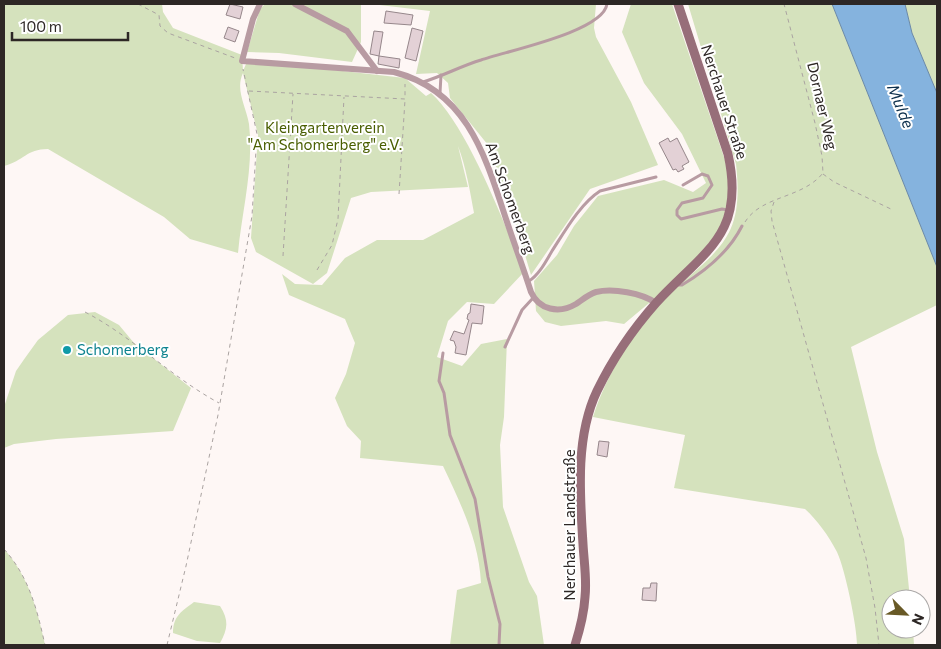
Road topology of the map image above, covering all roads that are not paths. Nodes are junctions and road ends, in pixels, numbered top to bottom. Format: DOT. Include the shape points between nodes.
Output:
graph roads {
  1 [pos="260,4"];
  2 [pos="295,4"];
  3 [pos="607,4"];
  4 [pos="678,4"];
  5 [pos="377,71"];
  6 [pos="441,75"];
  7 [pos="423,82"];
  8 [pos="440,93"];
  9 [pos="656,177"];
  10 [pos="683,185"];
  11 [pos="731,211"];
  12 [pos="742,226"];
  13 [pos="528,282"];
  14 [pos="675,284"];
  15 [pos="533,298"];
  16 [pos="656,303"];
  17 [pos="505,347"];
  18 [pos="442,352"];
  19 [pos="500,645"];
  20 [pos="575,645"];
  1 -- 5 [label="street, Am Schomerberg" via="242,61"];
  2 -- 5 [label="street" via="347,31"];
  3 -- 6 [label="lane" via="604,12 585,26"];
  4 -- 11 [label="main road, Nerchauer Straße" via="728,154 733,192"];
  5 -- 7 [label="street, Am Schomerberg" via="405,75"];
  6 -- 7 [label="lane"];
  6 -- 8 [label="lane"];
  7 -- 8 [label="street, Am Schomerberg"];
  8 -- 13 [label="street, Am Schomerberg" via="466,122 482,152"];
  9 -- 13 [label="lane, Am Schomerberg" via="600,190 593,195"];
  10 -- 11 [label="lane" via="702,174 708,176 712,185 703,198 682,203 677,210 681,219 722,209"];
  11 -- 14 [label="main road, Nerchauer Straße" via="714,246"];
  12 -- 14 [label="lane" via="737,237 711,266 682,285"];
  13 -- 15 [label="street, Am Schomerberg"];
  14 -- 16 [label="main road, Nerchauer Straße"];
  15 -- 16 [label="street" via="542,306 560,310 574,306 596,292 620,292"];
  15 -- 17 [label="lane" via="522,310"];
  16 -- 20 [label="main road, Nerchauer Landstraße" via="611,366 588,417 582,450 586,596"];
  18 -- 19 [label="lane" via="439,381 444,393 450,435 475,499 488,577 500,624"];
}
